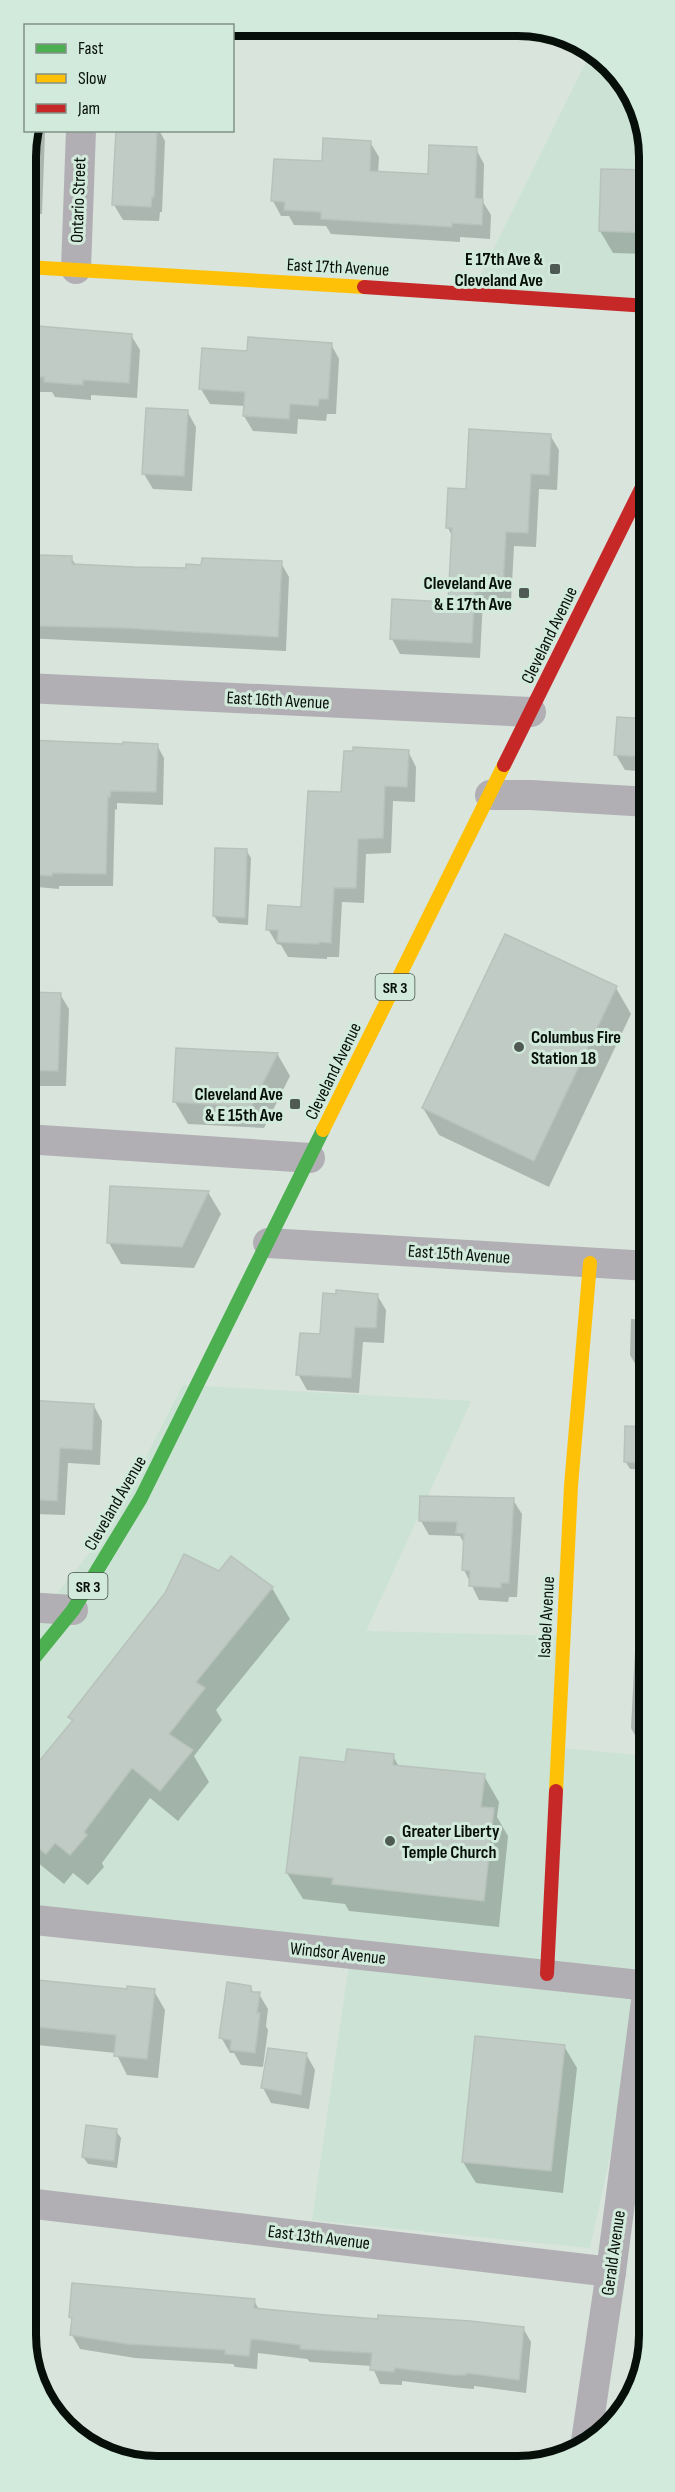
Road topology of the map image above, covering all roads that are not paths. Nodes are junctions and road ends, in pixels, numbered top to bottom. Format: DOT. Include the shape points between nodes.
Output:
graph roads {
  1 [pos="81,132"];
  2 [pos="36,267"];
  3 [pos="76,269"];
  4 [pos="639,305"];
  5 [pos="639,493"];
  6 [pos="36,688"];
  7 [pos="531,712"];
  8 [pos="490,795"];
  9 [pos="639,801"];
  10 [pos="36,1140"];
  11 [pos="310,1158"];
  12 [pos="268,1242"];
  13 [pos="590,1263"];
  14 [pos="639,1265"];
  15 [pos="36,1608"];
  16 [pos="73,1610"];
  17 [pos="36,1656"];
  18 [pos="36,1920"];
  19 [pos="547,1974"];
  20 [pos="639,1985"];
  21 [pos="639,2061"];
  22 [pos="36,2204"];
  23 [pos="611,2272"];
  24 [pos="587,2435"];
  1 -- 3 [label="street, Ontario Street"];
  2 -- 3 [label="main road, East 17th Avenue"];
  3 -- 4 [label="main road, East 17th Avenue"];
  5 -- 7 [label="main road, Cleveland Avenue / SR 3"];
  6 -- 7 [label="street, East 16th Avenue"];
  7 -- 8 [label="main road, Cleveland Avenue / SR 3"];
  8 -- 9 [label="street"];
  8 -- 11 [label="main road, Cleveland Avenue / SR 3"];
  10 -- 11 [label="street"];
  11 -- 12 [label="main road, Cleveland Avenue / SR 3"];
  12 -- 13 [label="street, East 15th Avenue"];
  12 -- 16 [label="main road, Cleveland Avenue / SR 3" via="141,1498"];
  13 -- 14 [label="street, East 15th Avenue"];
  13 -- 19 [label="main road, Isabel Avenue" via="571,1486"];
  15 -- 16 [label="street"];
  16 -- 17 [label="main road, Cleveland Avenue / SR 3"];
  18 -- 19 [label="street, Windsor Avenue"];
  19 -- 20 [label="street, Windsor Avenue"];
  21 -- 23 [label="street, Gerald Avenue"];
  22 -- 23 [label="street, East 13th Avenue"];
  23 -- 24 [label="street, Gerald Avenue"];
}
